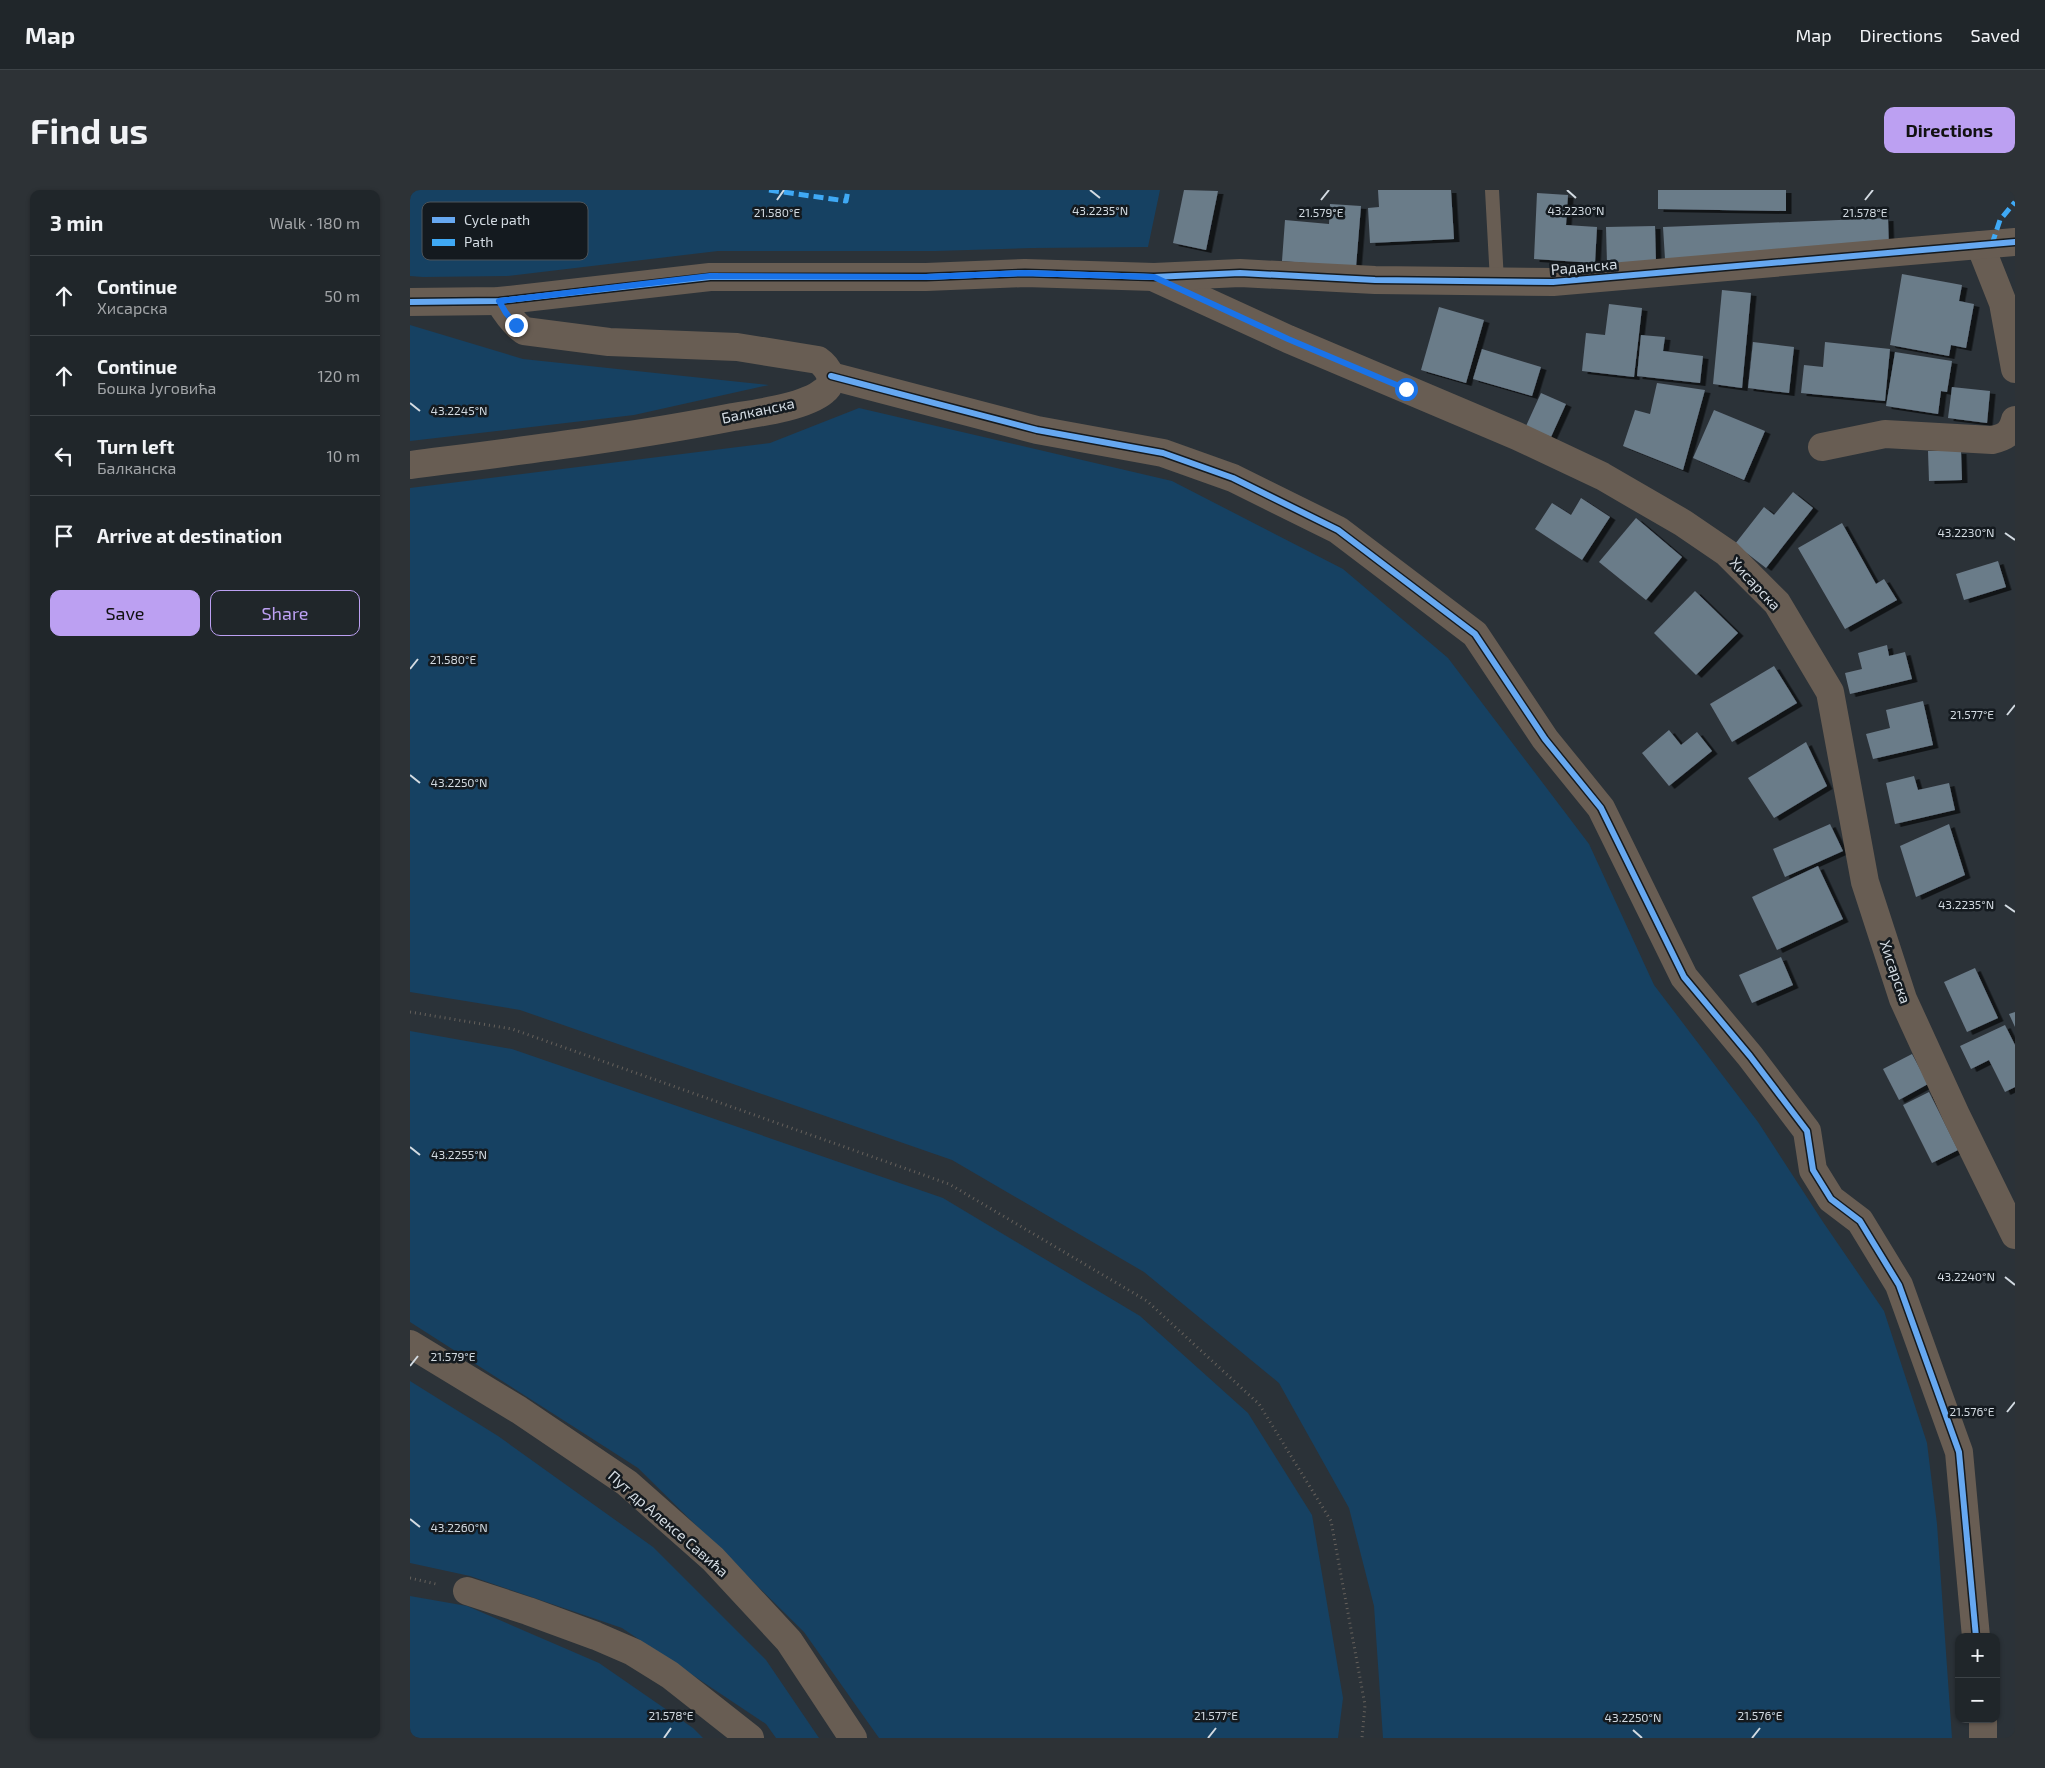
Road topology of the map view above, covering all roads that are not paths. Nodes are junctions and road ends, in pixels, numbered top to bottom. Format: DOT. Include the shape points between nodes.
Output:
graph roads {
  1 [pos="1492,190"];
  2 [pos="2015,242"];
  3 [pos="1980,245"];
  4 [pos="1154,277"];
  5 [pos="1497,281"];
  6 [pos="499,301"];
  7 [pos="410,302"];
  8 [pos="2015,369"];
  9 [pos="830,376"];
  10 [pos="2015,420"];
  11 [pos="1822,447"];
  12 [pos="410,465"];
  13 [pos="2015,1235"];
  14 [pos="410,1344"];
  15 [pos="466,1591"];
  16 [pos="1976,1633"];
  17 [pos="1983,1723"];
  18 [pos="750,1738"];
  19 [pos="853,1738"];
  20 [pos="1983,1738"];
  1 -- 5 [label="lane"];
  2 -- 3 [label="street, Раданска"];
  3 -- 5 [label="street, Раданска" via="1553,282"];
  3 -- 8 [label="street" via="2003,303"];
  4 -- 5 [label="street, Раданска" via="1240,273 1375,280"];
  4 -- 6 [label="street, Раданска" via="1025,273 926,277 710,276"];
  4 -- 13 [label="street, Хисарска" via="1602,476 1727,553 1777,603 1830,692 1865,882 1903,999"];
  6 -- 7 [label="street, Раданска"];
  6 -- 9 [label="street" via="524,331 609,342 737,347 818,360 827,366"];
  9 -- 12 [label="street, Балканска" via="824,391 805,401 779,408 630,436"];
  9 -- 16 [label="street" via="1037,430 1163,453 1233,478 1338,530 1475,634 1545,739 1601,808 1684,977 1807,1131 1813,1170 1832,1199 1860,1221 1899,1285 1959,1452"];
  10 -- 11 [label="street" via="2009,433 1992,440 1885,434"];
  14 -- 19 [label="street, Пут др Алексе Савића" via="519,1410 627,1484 706,1552 789,1641"];
  15 -- 18 [label="street" via="633,1652 677,1680"];
  17 -- 20 [label="street"];
}
